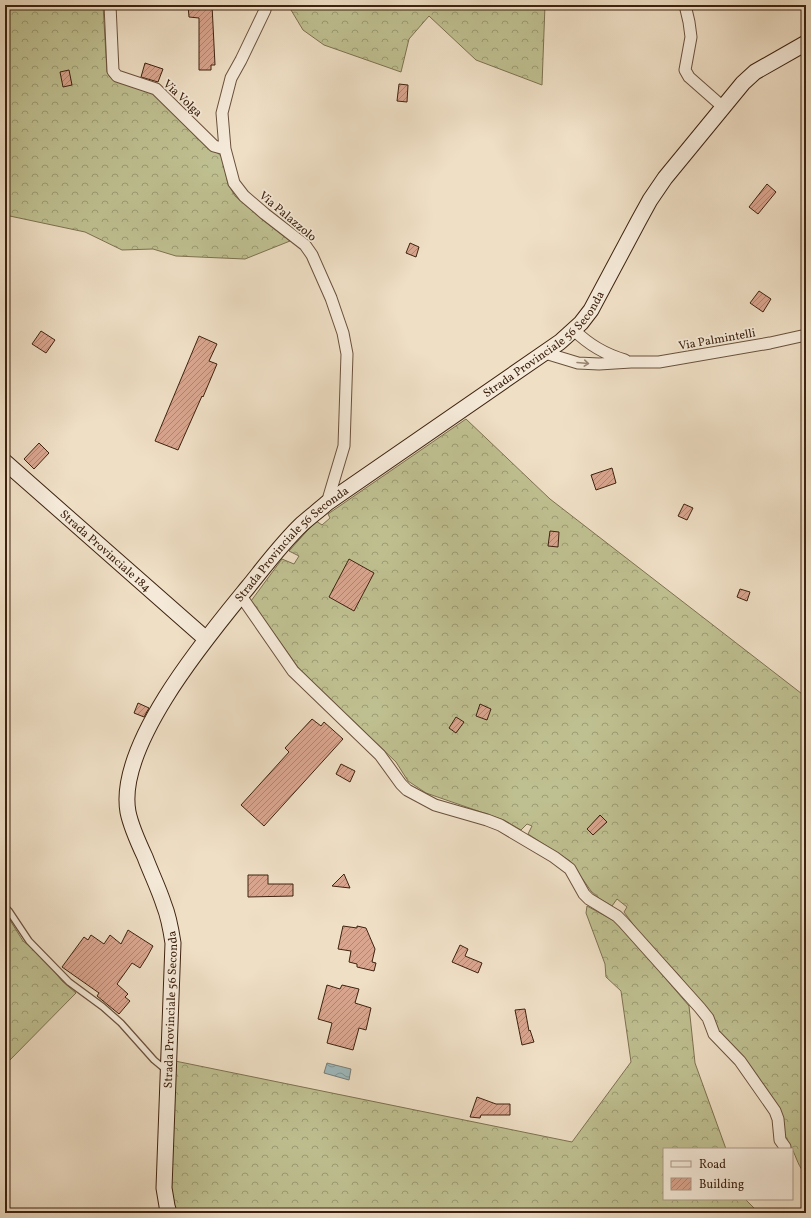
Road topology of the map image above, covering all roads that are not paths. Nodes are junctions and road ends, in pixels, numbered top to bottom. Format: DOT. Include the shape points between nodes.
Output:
graph roads {
  1 [pos="110,5"];
  2 [pos="266,5"];
  3 [pos="685,5"];
  4 [pos="806,42"];
  5 [pos="723,107"];
  6 [pos="225,149"];
  7 [pos="574,330"];
  8 [pos="806,335"];
  9 [pos="545,352"];
  10 [pos="631,362"];
  11 [pos="5,462"];
  12 [pos="327,503"];
  13 [pos="241,596"];
  14 [pos="206,639"];
  15 [pos="5,908"];
  16 [pos="168,1071"];
  17 [pos="785,1147"];
  18 [pos="169,1213"];
  1 -- 6 [label="street, Via Volga" via="113,70 117,76 156,89 214,146"];
  2 -- 6 [label="street, Via Palazzolo" via="231,78 222,113"];
  3 -- 5 [label="street" via="691,37 685,70 689,77"];
  4 -- 5 [label="street, Strada Provinciale 56 Seconda" via="755,72"];
  5 -- 7 [label="street, Strada Provinciale 56 Seconda" via="650,200 600,296 582,324"];
  6 -- 12 [label="street, Via Palazzolo" via="234,183 244,196 305,244 331,298 343,334 347,354 344,446"];
  7 -- 9 [label="street, Strada Provinciale 56 Seconda"];
  7 -- 10 [label="street" via="608,355"];
  8 -- 10 [label="street, Via Palmintelli" via="658,362"];
  9 -- 10 [label="street, one-way" via="578,363"];
  9 -- 12 [label="street, Strada Provinciale 56 Seconda"];
  11 -- 14 [label="street, Strada Provinciale 184"];
  12 -- 13 [label="street, Strada Provinciale 56 Seconda" via="301,525"];
  13 -- 14 [label="street, Strada Provinciale 56 Seconda"];
  13 -- 17 [label="street" via="293,671 380,755 407,790 435,805 500,825 554,857 570,869 589,899 620,919 700,1008 708,1018 714,1034 740,1061 769,1101 778,1119 780,1140"];
  14 -- 16 [label="street, Strada Provinciale 56 Seconda" via="160,705 131,770 128,790 128,811 132,826 164,904 173,943"];
  15 -- 16 [label="lane" via="29,941 69,982 121,1024 154,1060"];
  16 -- 18 [label="street, Strada Provinciale 56 Seconda" via="164,1188"];
}
